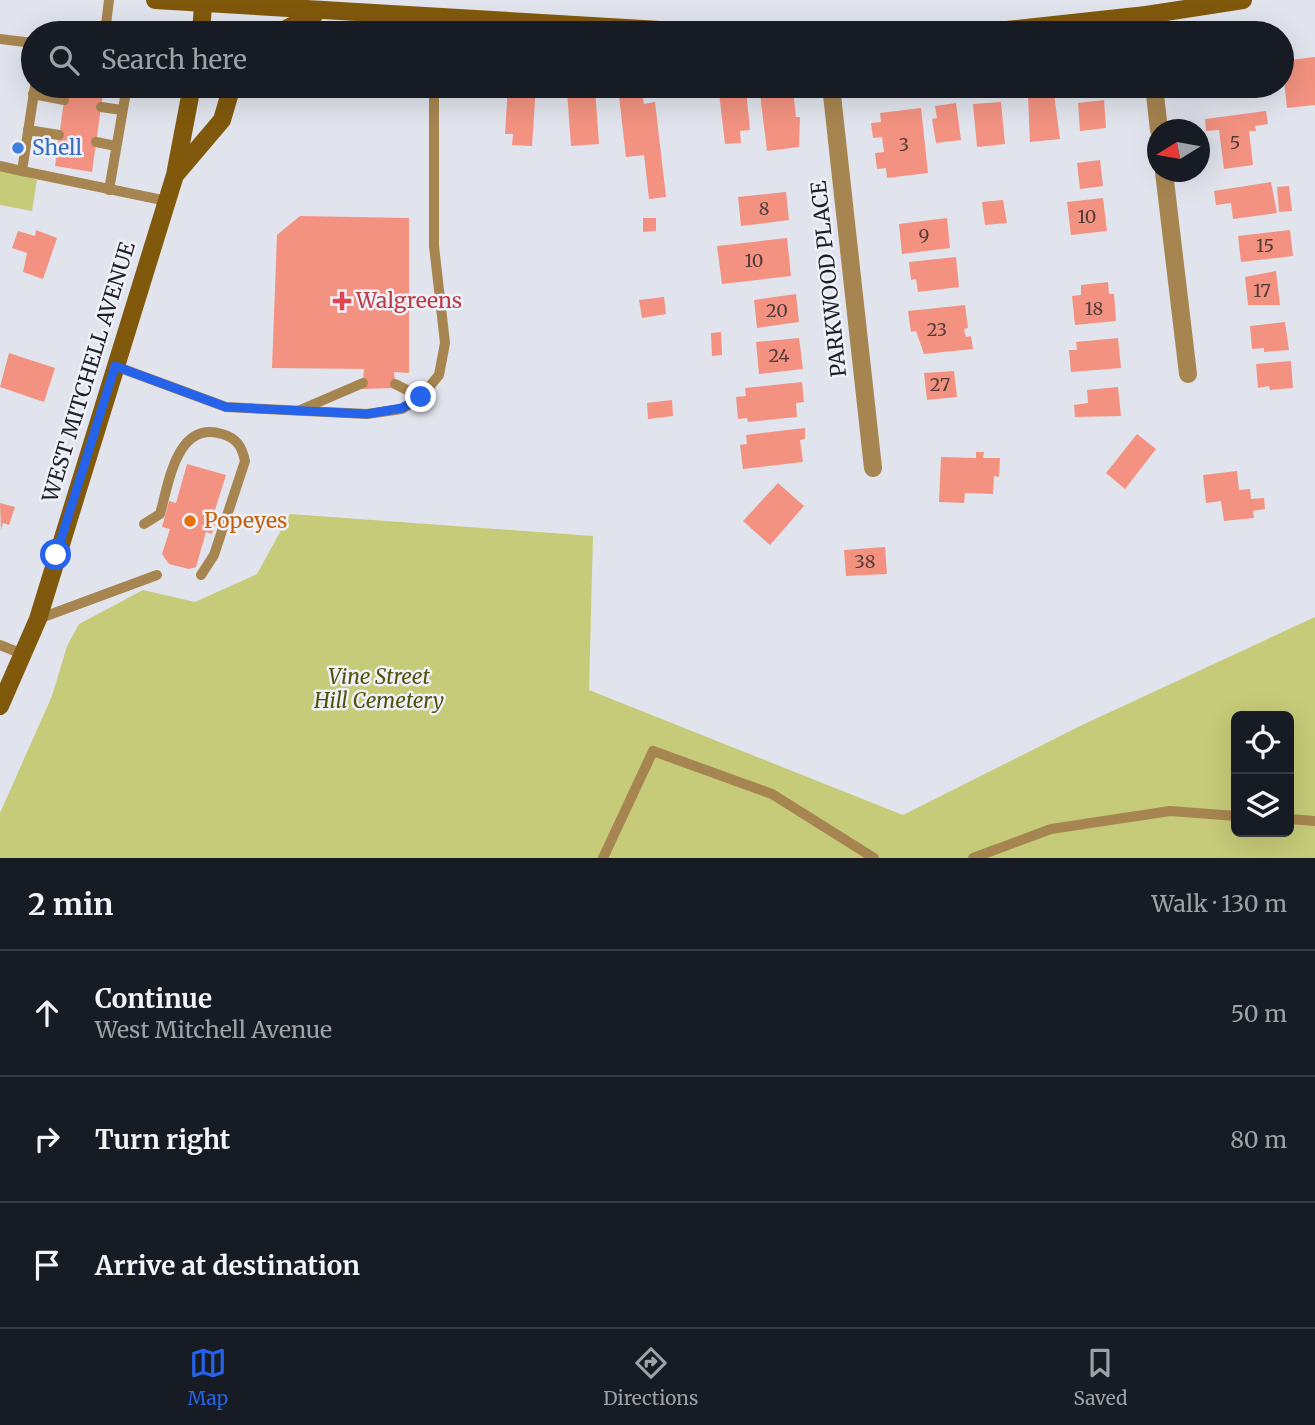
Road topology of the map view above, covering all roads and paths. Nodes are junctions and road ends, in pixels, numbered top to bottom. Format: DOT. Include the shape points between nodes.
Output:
graph roads {
  1 [pos="109,0"];
  2 [pos="155,0"];
  3 [pos="1243,0"];
  4 [pos="203,5"];
  5 [pos="319,12"];
  6 [pos="107,21"];
  7 [pos="202,21"];
  8 [pos="301,21"];
  9 [pos="393,21"];
  10 [pos="1159,21"];
  11 [pos="0,39"];
  12 [pos="21,42"];
  13 [pos="33,98"];
  14 [pos="58,98"];
  15 [pos="124,98"];
  16 [pos="190,98"];
  17 [pos="228,98"];
  18 [pos="434,98"];
  19 [pos="832,98"];
  20 [pos="1155,98"];
  21 [pos="64,100"];
  22 [pos="101,107"];
  23 [pos="122,110"];
  24 [pos="1158,119"];
  25 [pos="28,130"];
  26 [pos="59,135"];
  27 [pos="96,142"];
  28 [pos="116,146"];
  29 [pos="0,166"];
  30 [pos="22,171"];
  31 [pos="175,176"];
  32 [pos="1165,182"];
  33 [pos="108,190"];
  34 [pos="167,201"];
  35 [pos="115,366"];
  36 [pos="1188,374"];
  37 [pos="363,383"];
  38 [pos="395,384"];
  39 [pos="421,397"];
  40 [pos="298,411"];
  41 [pos="873,468"];
  42 [pos="144,524"];
  43 [pos="157,575"];
  44 [pos="201,575"];
  45 [pos="38,619"];
  46 [pos="0,645"];
  47 [pos="25,655"];
  48 [pos="0,706"];
  49 [pos="1231,816"];
  50 [pos="1294,819"];
  51 [pos="1315,821"];
  52 [pos="603,858"];
  53 [pos="874,858"];
  54 [pos="973,858"];
  1 -- 6 [label="lane"];
  2 -- 4 [label="main road"];
  3 -- 10 [label="main road"];
  4 -- 5 [label="main road"];
  4 -- 7 [label="main road"];
  5 -- 8 [label="main road"];
  5 -- 9 [label="main road"];
  11 -- 12 [label="lane"];
  13 -- 25 [label="lane"];
  14 -- 21 [label="lane"];
  15 -- 23 [label="lane"];
  16 -- 31 [label="main road, WEST MITCHELL AVENUE"];
  17 -- 31 [label="main road" via="222,120"];
  18 -- 39 [label="lane" via="435,246 445,343 439,375"];
  19 -- 41 [label="street, PARKWOOD PLACE"];
  20 -- 24 [label="street"];
  22 -- 23 [label="lane"];
  23 -- 28 [label="lane"];
  25 -- 26 [label="lane"];
  25 -- 30 [label="lane"];
  27 -- 28 [label="lane"];
  28 -- 33 [label="lane"];
  29 -- 30 [label="lane"];
  30 -- 33 [label="lane"];
  31 -- 34 [label="main road, WEST MITCHELL AVENUE"];
  32 -- 36 [label="street"];
  33 -- 34 [label="lane"];
  34 -- 35 [label="main road, WEST MITCHELL AVENUE"];
  35 -- 40 [label="lane" via="226,407"];
  35 -- 45 [label="main road, WEST MITCHELL AVENUE"];
  37 -- 40 [label="lane"];
  38 -- 39 [label="lane"];
  39 -- 40 [label="lane" via="402,408 367,414"];
  42 -- 44 [label="lane" via="160,514 178,453 188,441 198,433 212,431 231,436 242,447 245,461 215,555"];
  43 -- 45 [label="lane"];
  45 -- 47 [label="main road, WEST MITCHELL AVENUE"];
  46 -- 47 [label="lane"];
  47 -- 48 [label="main road, WEST MITCHELL AVENUE"];
  49 -- 54 [label="lane" via="1170,811 1051,829"];
  50 -- 51 [label="lane"];
  52 -- 53 [label="lane" via="653,751 772,794"];
}
